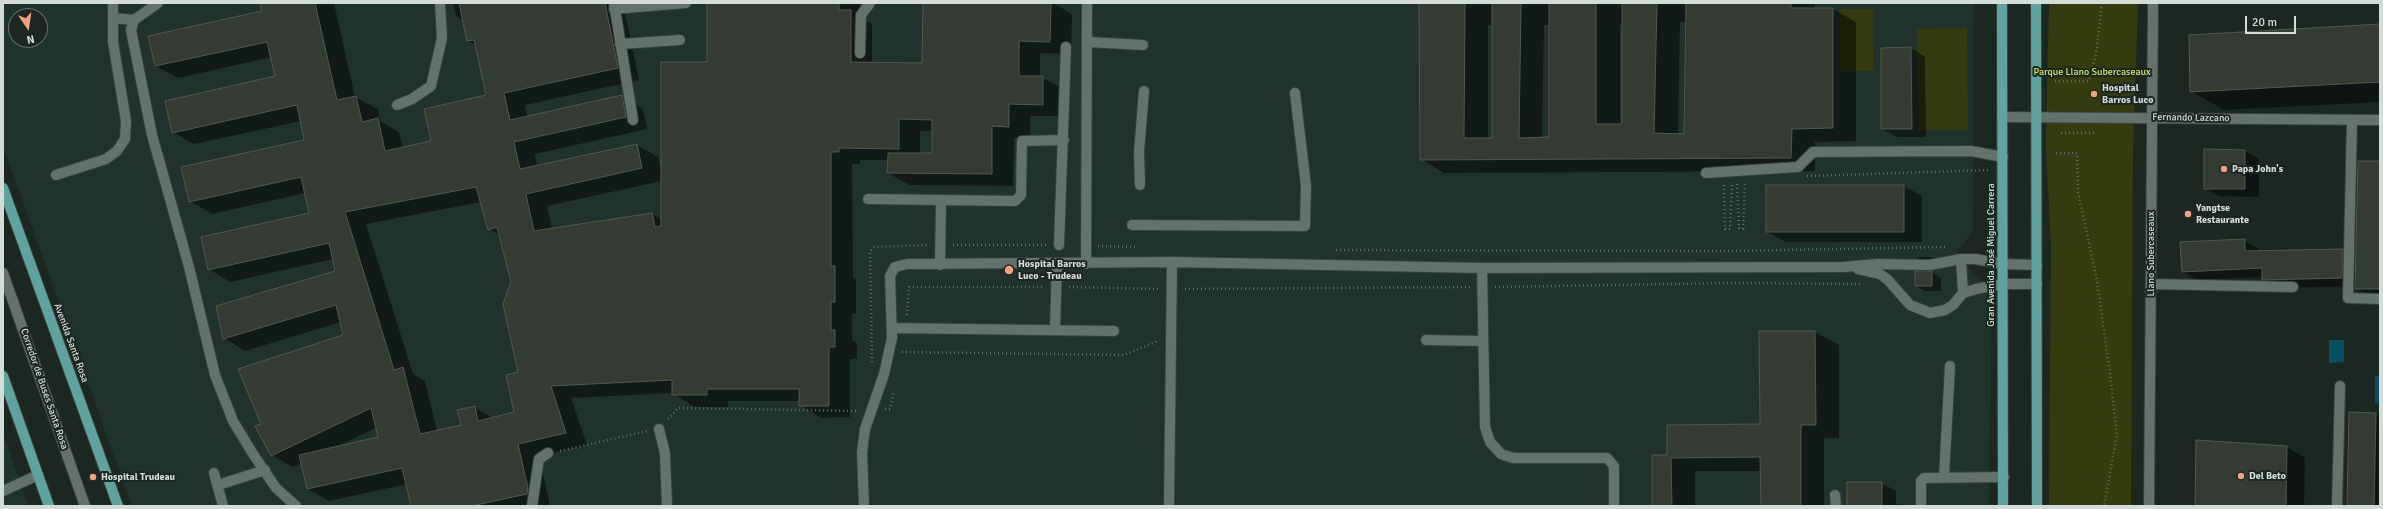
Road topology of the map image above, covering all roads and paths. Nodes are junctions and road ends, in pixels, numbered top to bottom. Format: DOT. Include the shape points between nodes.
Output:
graph roads {
  1 [pos="113,3"];
  2 [pos="158,3"];
  3 [pos="440,3"];
  4 [pos="686,3"];
  5 [pos="870,3"];
  6 [pos="1087,3"];
  7 [pos="2002,3"];
  8 [pos="2036,3"];
  9 [pos="2102,3"];
  10 [pos="2153,3"];
  11 [pos="614,6"];
  12 [pos="113,18"];
  13 [pos="134,20"];
  14 [pos="680,40"];
  15 [pos="1088,42"];
  16 [pos="620,44"];
  17 [pos="1143,45"];
  18 [pos="1066,47"];
  19 [pos="860,53"];
  20 [pos="2055,80"];
  21 [pos="1144,91"];
  22 [pos="1295,93"];
  23 [pos="397,105"];
  24 [pos="2002,116"];
  25 [pos="2037,116"];
  26 [pos="2152,117"];
  27 [pos="633,120"];
  28 [pos="2352,120"];
  29 [pos="2380,120"];
  30 [pos="1064,140"];
  31 [pos="2056,153"];
  32 [pos="2003,157"];
  33 [pos="2003,170"];
  34 [pos="1708,172"];
  35 [pos="56,175"];
  36 [pos="1800,176"];
  37 [pos="1745,178"];
  38 [pos="1140,185"];
  39 [pos="3,188"];
  40 [pos="868,199"];
  41 [pos="941,200"];
  42 [pos="1132,225"];
  43 [pos="940,245"];
  44 [pos="1059,245"];
  45 [pos="1086,245"];
  46 [pos="1138,247"];
  47 [pos="1333,250"];
  48 [pos="1961,259"];
  49 [pos="1172,262"];
  50 [pos="1949,262"];
  51 [pos="1057,264"];
  52 [pos="1086,264"];
  53 [pos="2003,264"];
  54 [pos="940,265"];
  55 [pos="2037,265"];
  56 [pos="1844,267"];
  57 [pos="1482,268"];
  58 [pos="3,273"];
  59 [pos="1867,284"];
  60 [pos="2003,284"];
  61 [pos="2037,284"];
  62 [pos="2151,284"];
  63 [pos="909,287"];
  64 [pos="1056,287"];
  65 [pos="1482,287"];
  66 [pos="2293,287"];
  67 [pos="1171,289"];
  68 [pos="1963,293"];
  69 [pos="2380,299"];
  70 [pos="892,328"];
  71 [pos="1054,330"];
  72 [pos="1114,331"];
  73 [pos="1171,335"];
  74 [pos="1426,340"];
  75 [pos="1483,341"];
  76 [pos="889,352"];
  77 [pos="872,365"];
  78 [pos="1950,366"];
  79 [pos="3,376"];
  80 [pos="2340,386"];
  81 [pos="871,409"];
  82 [pos="659,429"];
  83 [pos="548,453"];
  84 [pos="266,470"];
  85 [pos="214,473"];
  86 [pos="38,475"];
  87 [pos="1944,477"];
  88 [pos="2004,477"];
  89 [pos="218,485"];
  90 [pos="3,491"];
  91 [pos="1835,495"];
  92 [pos="49,506"];
  93 [pos="84,506"];
  94 [pos="118,506"];
  95 [pos="223,506"];
  96 [pos="296,506"];
  97 [pos="532,506"];
  98 [pos="667,506"];
  99 [pos="864,506"];
  100 [pos="1169,506"];
  101 [pos="1614,506"];
  102 [pos="1836,506"];
  103 [pos="1921,506"];
  104 [pos="2004,506"];
  105 [pos="2037,506"];
  106 [pos="2104,506"];
  107 [pos="2149,506"];
  108 [pos="2337,506"];
  1 -- 12 [label="street"];
  2 -- 13 [label="street"];
  3 -- 23 [label="street" via="442,38 438,65 431,86 412,99"];
  4 -- 11 [label="street"];
  5 -- 19 [label="street" via="861,15"];
  6 -- 15 [label="street"];
  7 -- 24 [label="main road, Gran Avenida José Miguel Carrera"];
  8 -- 25 [label="main road"];
  9 -- 20 [label="path" via="2096,54 2089,81"];
  10 -- 26 [label="street, Llano Subercaseaux"];
  11 -- 16 [label="street"];
  12 -- 13 [label="street"];
  12 -- 35 [label="street" via="113,42 126,121 125,139 106,159"];
  13 -- 84 [label="street" via="131,30 152,135 216,375 233,421"];
  14 -- 16 [label="street"];
  15 -- 17 [label="street"];
  15 -- 45 [label="street"];
  16 -- 27 [label="street"];
  18 -- 30 [label="street"];
  21 -- 38 [label="street" via="1139,152"];
  22 -- 42 [label="street" via="1306,186 1304,226"];
  24 -- 25 [label="street, Fernando Lazcano"];
  24 -- 32 [label="main road, Gran Avenida José Miguel Carrera"];
  25 -- 26 [label="street, Fernando Lazcano"];
  25 -- 55 [label="main road"];
  26 -- 28 [label="street, Fernando Lazcano"];
  26 -- 62 [label="street, Llano Subercaseaux"];
  28 -- 29 [label="street, Fernando Lazcano"];
  28 -- 69 [label="street" via="2348,298"];
  30 -- 41 [label="street" via="1022,141 1021,195 1015,201"];
  30 -- 44 [label="street"];
  31 -- 106 [label="path" via="2077,153 2078,192 2097,281 2110,373 2117,435"];
  32 -- 33 [label="main road, Gran Avenida José Miguel Carrera"];
  32 -- 34 [label="street" via="1971,151 1813,152 1798,166"];
  33 -- 36 [label="path"];
  33 -- 53 [label="main road, Gran Avenida José Miguel Carrera"];
  34 -- 37 [label="path" via="1711,180 1724,180 1725,229 1730,229 1732,180 1737,180 1739,228 1744,229"];
  39 -- 94 [label="main road, Avenida Santa Rosa"];
  40 -- 41 [label="street"];
  41 -- 43 [label="street"];
  43 -- 44 [label="path"];
  43 -- 54 [label="street"];
  43 -- 77 [label="path" via="874,247 870,251"];
  45 -- 46 [label="path"];
  45 -- 52 [label="street"];
  47 -- 50 [label="path" via="1729,251 1949,247"];
  48 -- 50 [label="street"];
  48 -- 53 [label="street"];
  48 -- 68 [label="street"];
  49 -- 52 [label="street"];
  49 -- 57 [label="street"];
  49 -- 67 [label="street"];
  50 -- 56 [label="street" via="1930,265 1877,264"];
  51 -- 52 [label="street"];
  51 -- 54 [label="street"];
  51 -- 64 [label="street"];
  53 -- 55 [label="street"];
  53 -- 60 [label="main road, Gran Avenida José Miguel Carrera"];
  54 -- 70 [label="street" via="907,264 895,267 890,276"];
  55 -- 61 [label="main road"];
  56 -- 57 [label="street"];
  56 -- 68 [label="street" via="1880,274 1910,305 1930,313 1945,310"];
  57 -- 65 [label="street"];
  58 -- 93 [label="street, Corredor de Buses Santa Rosa"];
  59 -- 65 [label="path" via="1730,283"];
  60 -- 61 [label="street"];
  60 -- 68 [label="street"];
  60 -- 88 [label="main road, Gran Avenida José Miguel Carrera"];
  61 -- 105 [label="main road"];
  62 -- 66 [label="street"];
  62 -- 107 [label="street, Llano Subercaseaux"];
  63 -- 64 [label="path"];
  64 -- 67 [label="path"];
  64 -- 71 [label="street"];
  65 -- 67 [label="path"];
  65 -- 75 [label="street"];
  67 -- 73 [label="street"];
  70 -- 71 [label="street"];
  70 -- 76 [label="street"];
  71 -- 72 [label="street"];
  73 -- 76 [label="path" via="1124,356"];
  73 -- 100 [label="street"];
  74 -- 75 [label="street"];
  75 -- 101 [label="street" via="1485,427 1490,442 1501,454 1513,458 1607,458 1614,466"];
  76 -- 81 [label="street"];
  78 -- 87 [label="street"];
  79 -- 86 [label="main road"];
  80 -- 108 [label="street"];
  81 -- 82 [label="path" via="678,408"];
  81 -- 99 [label="street" via="862,452"];
  82 -- 83 [label="path"];
  82 -- 98 [label="street" via="663,436 665,453"];
  83 -- 97 [label="street" via="540,460"];
  84 -- 89 [label="street"];
  84 -- 96 [label="street" via="276,488"];
  85 -- 89 [label="street"];
  86 -- 90 [label="street"];
  86 -- 92 [label="main road"];
  87 -- 88 [label="street"];
  87 -- 103 [label="street" via="1922,479"];
  88 -- 104 [label="main road, Gran Avenida José Miguel Carrera"];
  89 -- 95 [label="street"];
  91 -- 102 [label="street"];
}
